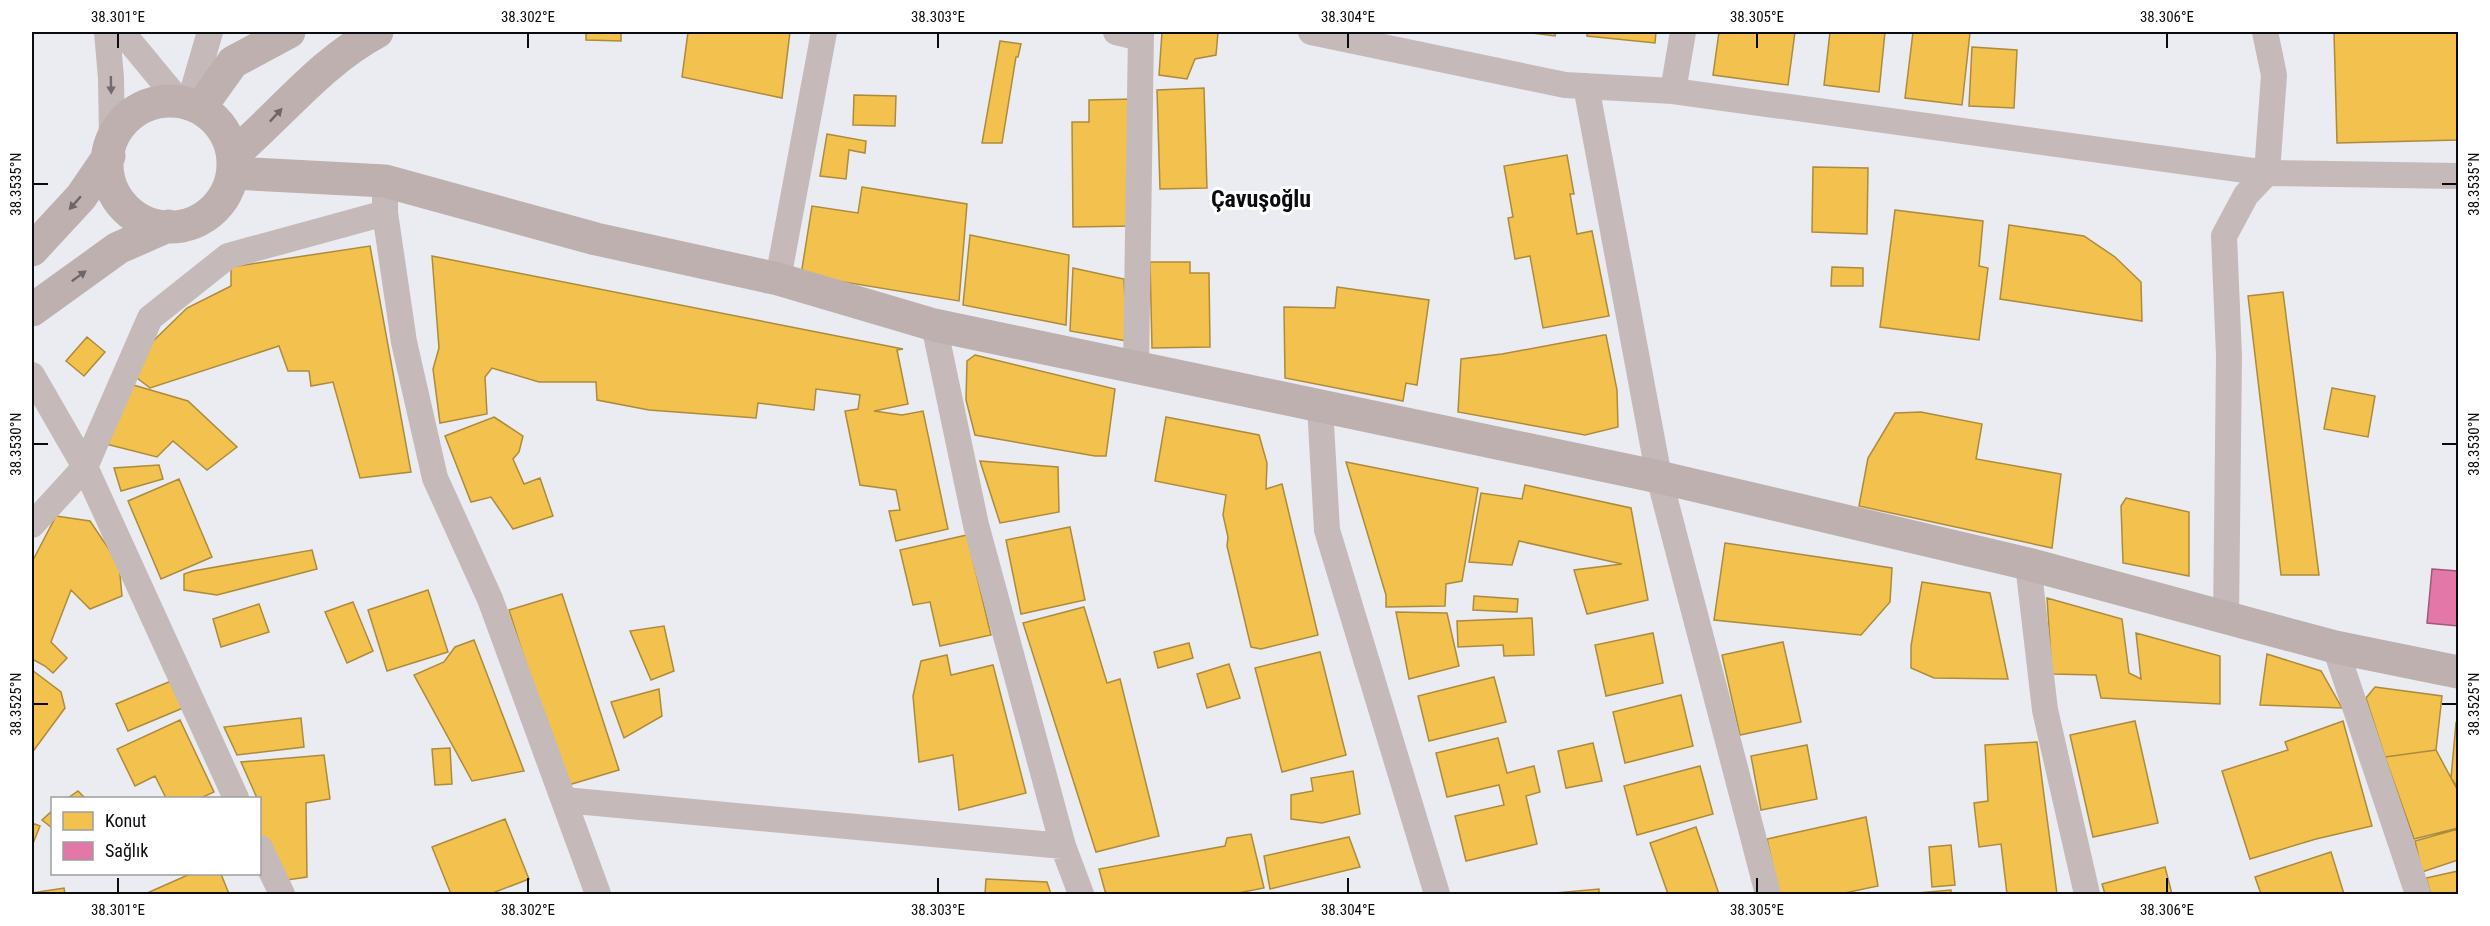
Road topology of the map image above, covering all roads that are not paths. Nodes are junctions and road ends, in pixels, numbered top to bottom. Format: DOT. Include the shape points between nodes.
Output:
graph roads {
  1 [pos="106,32"];
  2 [pos="122,32"];
  3 [pos="210,32"];
  4 [pos="289,32"];
  5 [pos="376,32"];
  6 [pos="824,32"];
  7 [pos="1311,32"];
  8 [pos="1683,32"];
  9 [pos="2265,32"];
  10 [pos="1133,34"];
  11 [pos="1586,86"];
  12 [pos="1673,91"];
  13 [pos="189,104"];
  14 [pos="110,148"];
  15 [pos="233,164"];
  16 [pos="2267,173"];
  17 [pos="2458,176"];
  18 [pos="385,181"];
  19 [pos="385,213"];
  20 [pos="168,226"];
  21 [pos="33,246"];
  22 [pos="778,279"];
  23 [pos="32,310"];
  24 [pos="934,325"];
  25 [pos="1136,369"];
  26 [pos="32,375"];
  27 [pos="1320,406"];
  28 [pos="85,467"];
  29 [pos="1659,477"];
  30 [pos="32,525"];
  31 [pos="2028,564"];
  32 [pos="2226,619"];
  33 [pos="2335,647"];
  34 [pos="2458,672"];
  35 [pos="236,797"];
  36 [pos="564,800"];
  37 [pos="1063,846"];
  38 [pos="261,850"];
  39 [pos="282,894"];
  40 [pos="598,894"];
  41 [pos="1081,894"];
  42 [pos="1437,894"];
  43 [pos="1768,894"];
  44 [pos="2087,894"];
  45 [pos="2418,894"];
  1 -- 14 [label="street, one-way" via="111,78"];
  2 -- 13 [label="street"];
  3 -- 13 [label="street"];
  4 -- 13 [label="street" via="233,62"];
  15 -- 5 [label="street, one-way" via="302,87 357,42"];
  6 -- 22 [label="street"];
  7 -- 11 [label="street" via="1565,85"];
  8 -- 12 [label="street"];
  9 -- 16 [label="street" via="2274,75"];
  10 -- 25 [label="street"];
  11 -- 12 [label="street"];
  11 -- 29 [label="street"];
  12 -- 16 [label="street"];
  13 -- 14 [label="street" via="155,103 135,111 119,126"];
  13 -- 15 [label="street" via="216,120 226,134"];
  14 -- 20 [label="street" via="107,168 115,195 142,221"];
  14 -- 21 [label="street, one-way" via="81,197"];
  15 -- 18 [label="street"];
  15 -- 20 [label="street" via="226,194 212,211 189,224"];
  16 -- 17 [label="street"];
  16 -- 32 [label="street" via="2246,195 2224,236 2229,356"];
  18 -- 19 [label="street"];
  18 -- 22 [label="street" via="596,239"];
  19 -- 28 [label="street" via="228,256 150,318"];
  19 -- 36 [label="street" via="404,342 435,478 490,598"];
  23 -- 20 [label="street, one-way" via="118,248"];
  22 -- 24 [label="street"];
  24 -- 25 [label="street"];
  24 -- 37 [label="street" via="976,525"];
  25 -- 27 [label="street"];
  26 -- 28 [label="street"];
  27 -- 29 [label="street"];
  27 -- 42 [label="street" via="1327,530"];
  28 -- 30 [label="street"];
  28 -- 35 [label="street"];
  29 -- 31 [label="street"];
  29 -- 43 [label="street"];
  31 -- 32 [label="street"];
  31 -- 44 [label="street" via="2044,710"];
  32 -- 33 [label="street"];
  33 -- 34 [label="street"];
  33 -- 45 [label="street"];
  36 -- 37 [label="street"];
  36 -- 40 [label="street"];
  37 -- 41 [label="street"];
  38 -- 39 [label="street"];
}
